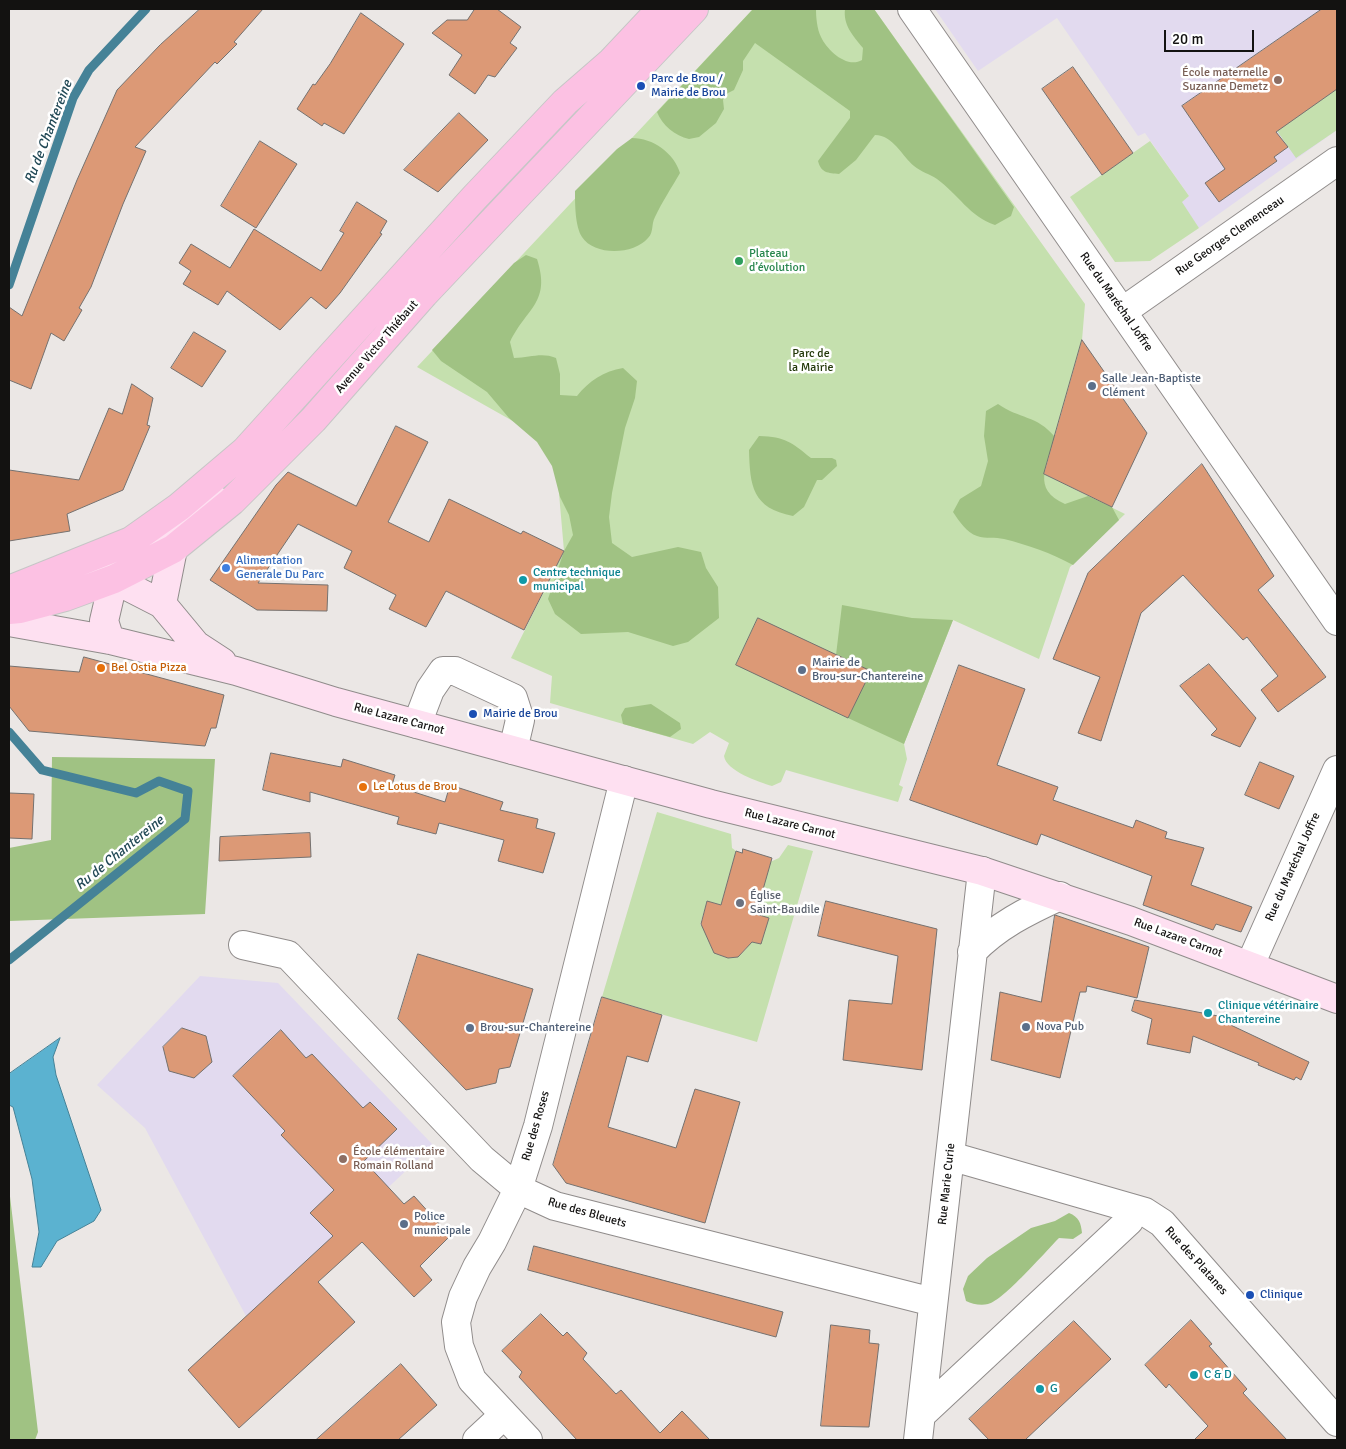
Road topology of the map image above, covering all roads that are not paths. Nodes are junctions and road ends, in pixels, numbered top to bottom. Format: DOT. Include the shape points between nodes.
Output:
graph roads {
  1 [pos="661,9"];
  2 [pos="694,9"];
  3 [pos="912,9"];
  4 [pos="611,62"];
  5 [pos="589,119"];
  6 [pos="1337,161"];
  7 [pos="1122,311"];
  8 [pos="245,451"];
  9 [pos="173,549"];
  10 [pos="80,562"];
  11 [pos="114,579"];
  12 [pos="9,590"];
  13 [pos="162,604"];
  14 [pos="9,610"];
  15 [pos="1337,620"];
  16 [pos="9,622"];
  17 [pos="110,640"];
  18 [pos="236,671"];
  19 [pos="417,724"];
  20 [pos="513,750"];
  21 [pos="1337,770"];
  22 [pos="624,780"];
  23 [pos="982,871"];
  24 [pos="1060,896"];
  25 [pos="243,945"];
  26 [pos="972,952"];
  27 [pos="1250,965"];
  28 [pos="1337,999"];
  29 [pos="950,1156"];
  30 [pos="518,1188"];
  31 [pos="1130,1221"];
  32 [pos="933,1302"];
  33 [pos="504,1414"];
  34 [pos="1337,1422"];
  35 [pos="920,1428"];
  36 [pos="478,1440"];
  37 [pos="528,1440"];
  1 -- 4 [label="main road"];
  2 -- 5 [label="main road, Avenue Victor Thiébaut"];
  3 -- 7 [label="street, Rue du Maréchal Joffre"];
  4 -- 5 [label="street" via="610,80 588,103"];
  4 -- 8 [label="main road" via="565,102 474,198"];
  5 -- 9 [label="main road, Avenue Victor Thiébaut" via="424,294 313,420 232,502"];
  6 -- 7 [label="street, Rue Georges Clemenceau"];
  7 -- 15 [label="street, Rue du Maréchal Joffre"];
  8 -- 10 [label="main road" via="131,541"];
  8 -- 11 [label="street" via="246,470 203,509 158,541 118,561"];
  9 -- 11 [label="main road, Avenue Victor Thiébaut"];
  9 -- 13 [label="street"];
  10 -- 11 [label="street, Rue Lazare Carnot"];
  10 -- 12 [label="main road"];
  11 -- 13 [label="street, Rue Lazare Carnot"];
  11 -- 14 [label="main road, Avenue Victor Thiébaut" via="65,597"];
  11 -- 17 [label="street" via="104,621"];
  13 -- 18 [label="street, Rue Lazare Carnot" via="196,645"];
  16 -- 17 [label="street, Rue Lazare Carnot"];
  17 -- 18 [label="street, Rue Lazare Carnot"];
  18 -- 19 [label="street, Rue Lazare Carnot"];
  19 -- 20 [label="street, Rue Lazare Carnot"];
  19 -- 20 [label="street" via="437,678 443,671 455,671 513,698 520,720"];
  20 -- 22 [label="street, Rue Lazare Carnot"];
  21 -- 27 [label="street, Rue du Maréchal Joffre"];
  22 -- 23 [label="street, Rue Lazare Carnot"];
  22 -- 30 [label="street, Rue des Roses" via="538,1126"];
  23 -- 24 [label="street, Rue Lazare Carnot"];
  23 -- 26 [label="street, Rue Marie Curie"];
  24 -- 26 [label="street" via="1020,914 983,940"];
  24 -- 27 [label="street, Rue Lazare Carnot"];
  25 -- 30 [label="street, Rue des Bleuets" via="288,955 482,1159"];
  26 -- 29 [label="street, Rue Marie Curie"];
  27 -- 28 [label="street, Rue Lazare Carnot"];
  29 -- 32 [label="street, Rue Marie Curie"];
  29 -- 34 [label="street, Rue des Platanes" via="1145,1212 1162,1223"];
  30 -- 32 [label="street, Rue des Bleuets" via="556,1206"];
  30 -- 33 [label="street, Rue des Roses" via="463,1297 456,1322 459,1346 472,1380"];
  31 -- 35 [label="street, Rue Marie Curie"];
  32 -- 35 [label="street, Rue Marie Curie"];
  33 -- 36 [label="street"];
  33 -- 37 [label="street, Rue des Roses"];
}
